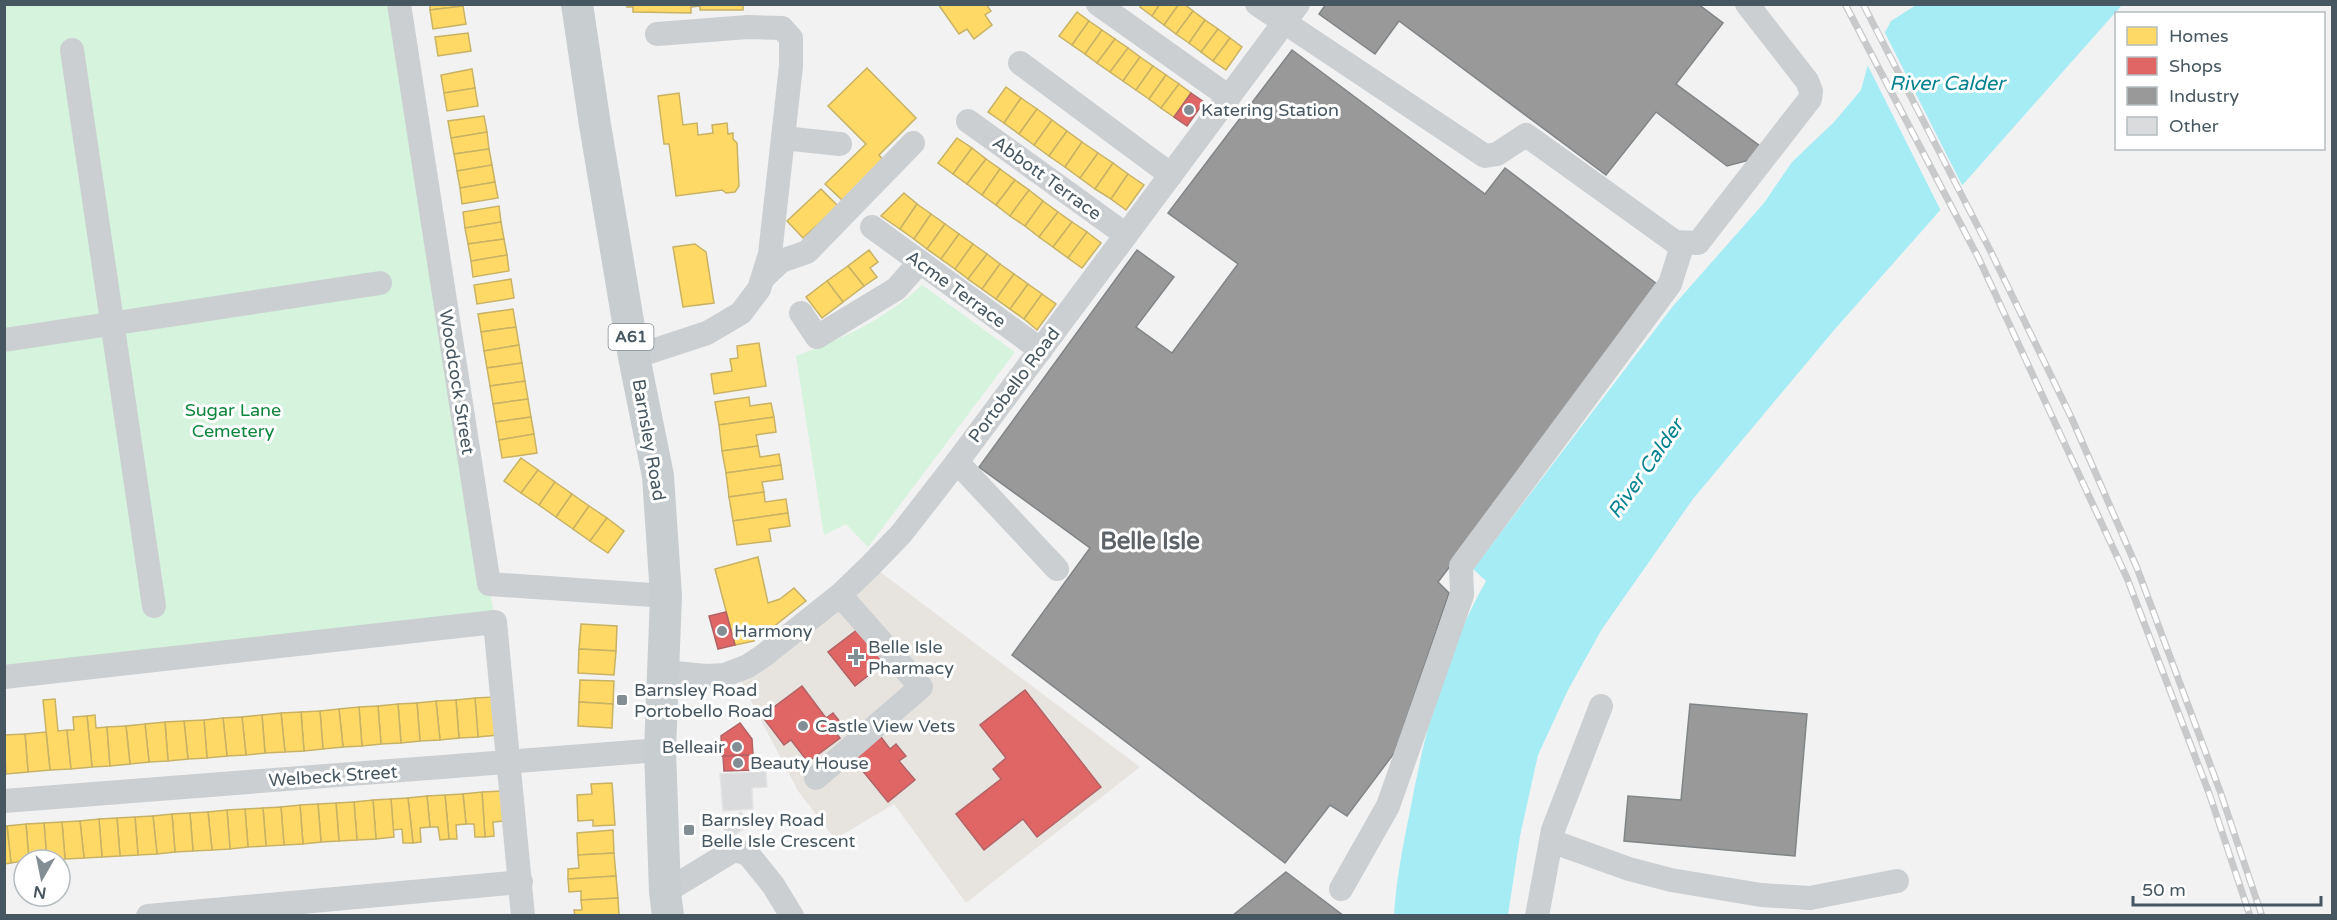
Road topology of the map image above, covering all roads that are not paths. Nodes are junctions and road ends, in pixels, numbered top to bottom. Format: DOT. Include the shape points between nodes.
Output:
graph roads {
  1 [pos="399,4"];
  2 [pos="577,4"];
  3 [pos="1098,4"];
  4 [pos="1257,4"];
  5 [pos="1298,4"];
  6 [pos="1747,4"];
  7 [pos="1284,24"];
  8 [pos="657,34"];
  9 [pos="72,50"];
  10 [pos="1020,63"];
  11 [pos="1229,97"];
  12 [pos="968,121"];
  13 [pos="783,138"];
  14 [pos="914,143"];
  15 [pos="840,144"];
  16 [pos="1171,175"];
  17 [pos="872,228"];
  18 [pos="1126,235"];
  19 [pos="1683,243"];
  20 [pos="920,262"];
  21 [pos="763,278"];
  22 [pos="380,283"];
  23 [pos="801,313"];
  24 [pos="112,324"];
  25 [pos="4,340"];
  26 [pos="1041,350"];
  27 [pos="634,357"];
  28 [pos="957,462"];
  29 [pos="1057,569"];
  30 [pos="840,595"];
  31 [pos="666,596"];
  32 [pos="154,606"];
  33 [pos="664,672"];
  34 [pos="4,677"];
  35 [pos="1601,706"];
  36 [pos="660,750"];
  37 [pos="508,762"];
  38 [pos="816,778"];
  39 [pos="4,801"];
  40 [pos="1551,841"];
  41 [pos="1898,881"];
  42 [pos="521,882"];
  43 [pos="1341,889"];
  44 [pos="667,904"];
  45 [pos="148,915"];
  46 [pos="523,915"];
  47 [pos="792,915"];
  48 [pos="1537,915"];
  1 -- 31 [label="street, Woodcock Street" via="489,584"];
  2 -- 27 [label="main road, Barnsley Road / A61"];
  3 -- 11 [label="street"];
  4 -- 7 [label="street"];
  5 -- 7 [label="street, Portobello Road"];
  6 -- 19 [label="street" via="1806,81 1810,99 1698,243"];
  7 -- 11 [label="street, Portobello Road"];
  7 -- 19 [label="street" via="1485,156 1497,154 1526,135 1675,242"];
  8 -- 13 [label="street" via="782,28 791,38"];
  9 -- 24 [label="street"];
  10 -- 16 [label="street"];
  11 -- 16 [label="street, Portobello Road"];
  12 -- 18 [label="street, Abbott Terrace"];
  13 -- 15 [label="street"];
  13 -- 21 [label="street" via="770,254"];
  14 -- 21 [label="street" via="807,252 781,261"];
  16 -- 18 [label="street, Portobello Road"];
  17 -- 20 [label="street, Acme Terrace"];
  18 -- 26 [label="street, Portobello Road"];
  19 -- 43 [label="street" via="1670,284 1461,566 1462,595 1388,806"];
  20 -- 23 [label="street" via="896,289 817,338"];
  20 -- 26 [label="street, Acme Terrace"];
  21 -- 27 [label="street" via="759,289 733,318 707,333"];
  22 -- 24 [label="street"];
  24 -- 25 [label="street"];
  24 -- 32 [label="street"];
  26 -- 28 [label="street, Portobello Road"];
  27 -- 31 [label="main road, Barnsley Road / A61" via="658,476"];
  28 -- 29 [label="street"];
  28 -- 30 [label="street, Portobello Road" via="902,534"];
  30 -- 33 [label="street, Portobello Road" via="763,656 736,672 706,676"];
  30 -- 38 [label="street" via="921,687"];
  31 -- 33 [label="main road, Barnsley Road / A61"];
  33 -- 36 [label="main road, Barnsley Road / A61"];
  34 -- 37 [label="street" via="495,622"];
  35 -- 40 [label="street"];
  36 -- 37 [label="street, Welbeck Street"];
  36 -- 44 [label="main road, Barnsley Road / A61"];
  37 -- 39 [label="street, Welbeck Street"];
  37 -- 42 [label="street"];
  40 -- 41 [label="street" via="1671,880 1761,895 1810,898"];
  40 -- 48 [label="street"];
  42 -- 45 [label="street"];
  42 -- 46 [label="street"];
  44 -- 47 [label="street" via="734,850 748,854"];
}
